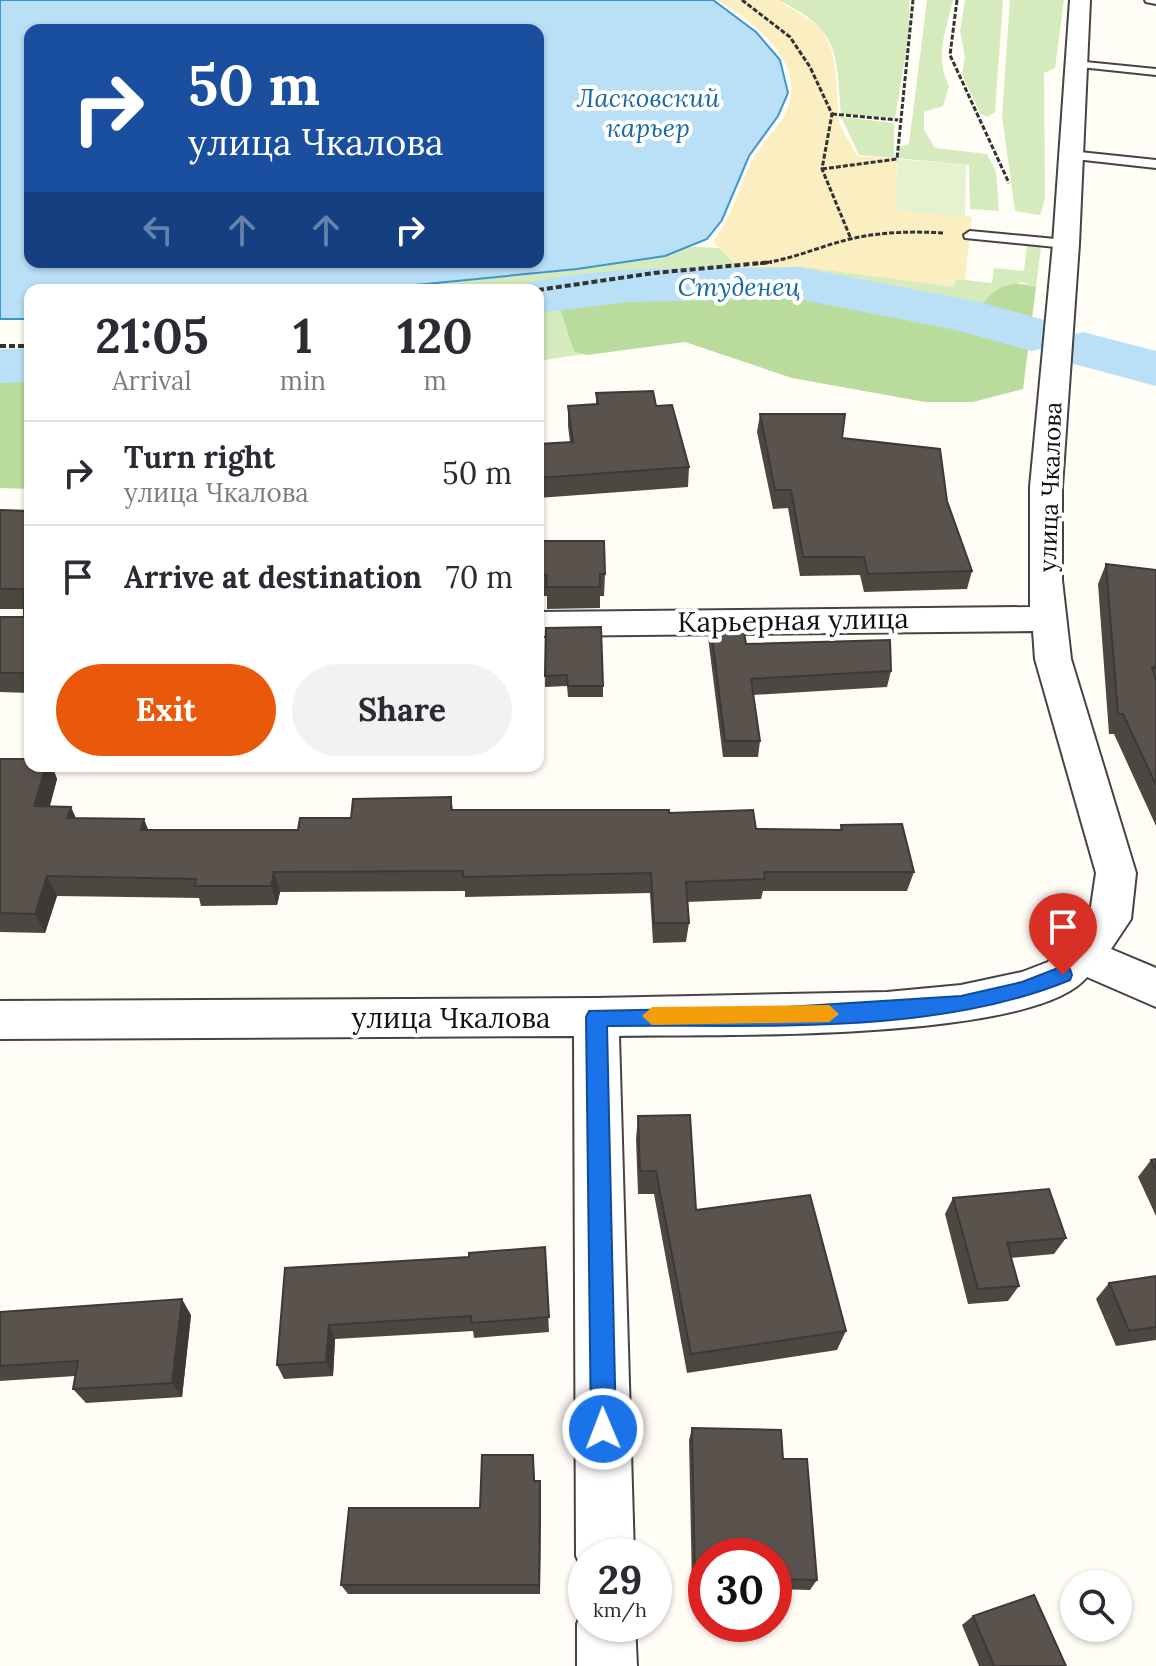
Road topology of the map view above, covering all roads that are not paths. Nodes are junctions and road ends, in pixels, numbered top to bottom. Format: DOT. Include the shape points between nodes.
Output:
graph roads {
  1 [pos="1080,0"];
  2 [pos="1075,64"];
  3 [pos="1156,72"];
  4 [pos="1070,155"];
  5 [pos="1156,164"];
  6 [pos="970,235"];
  7 [pos="1066,244"];
  8 [pos="1048,619"];
  9 [pos="544,624"];
  10 [pos="1081,955"];
  11 [pos="1156,988"];
  12 [pos="596,1017"];
  13 [pos="0,1020"];
  14 [pos="605,1538"];
  15 [pos="606,1642"];
  16 [pos="607,1666"];
  1 -- 2 [label="street, улица Чкалова"];
  2 -- 3 [label="lane"];
  2 -- 4 [label="street, улица Чкалова"];
  4 -- 5 [label="lane"];
  4 -- 7 [label="street, улица Чкалова"];
  6 -- 7 [label="lane"];
  7 -- 8 [label="street, улица Чкалова" via="1046,487"];
  8 -- 9 [label="street, Карьерная улица"];
  8 -- 10 [label="street, улица Чкалова" via="1067,713 1116,873 1110,919"];
  10 -- 11 [label="street"];
  10 -- 12 [label="street, улица Чкалова" via="1063,975 961,1004 787,1015"];
  12 -- 13 [label="street, улица Чкалова"];
  12 -- 14 [label="street"];
  15 -- 16 [label="street"];
}
